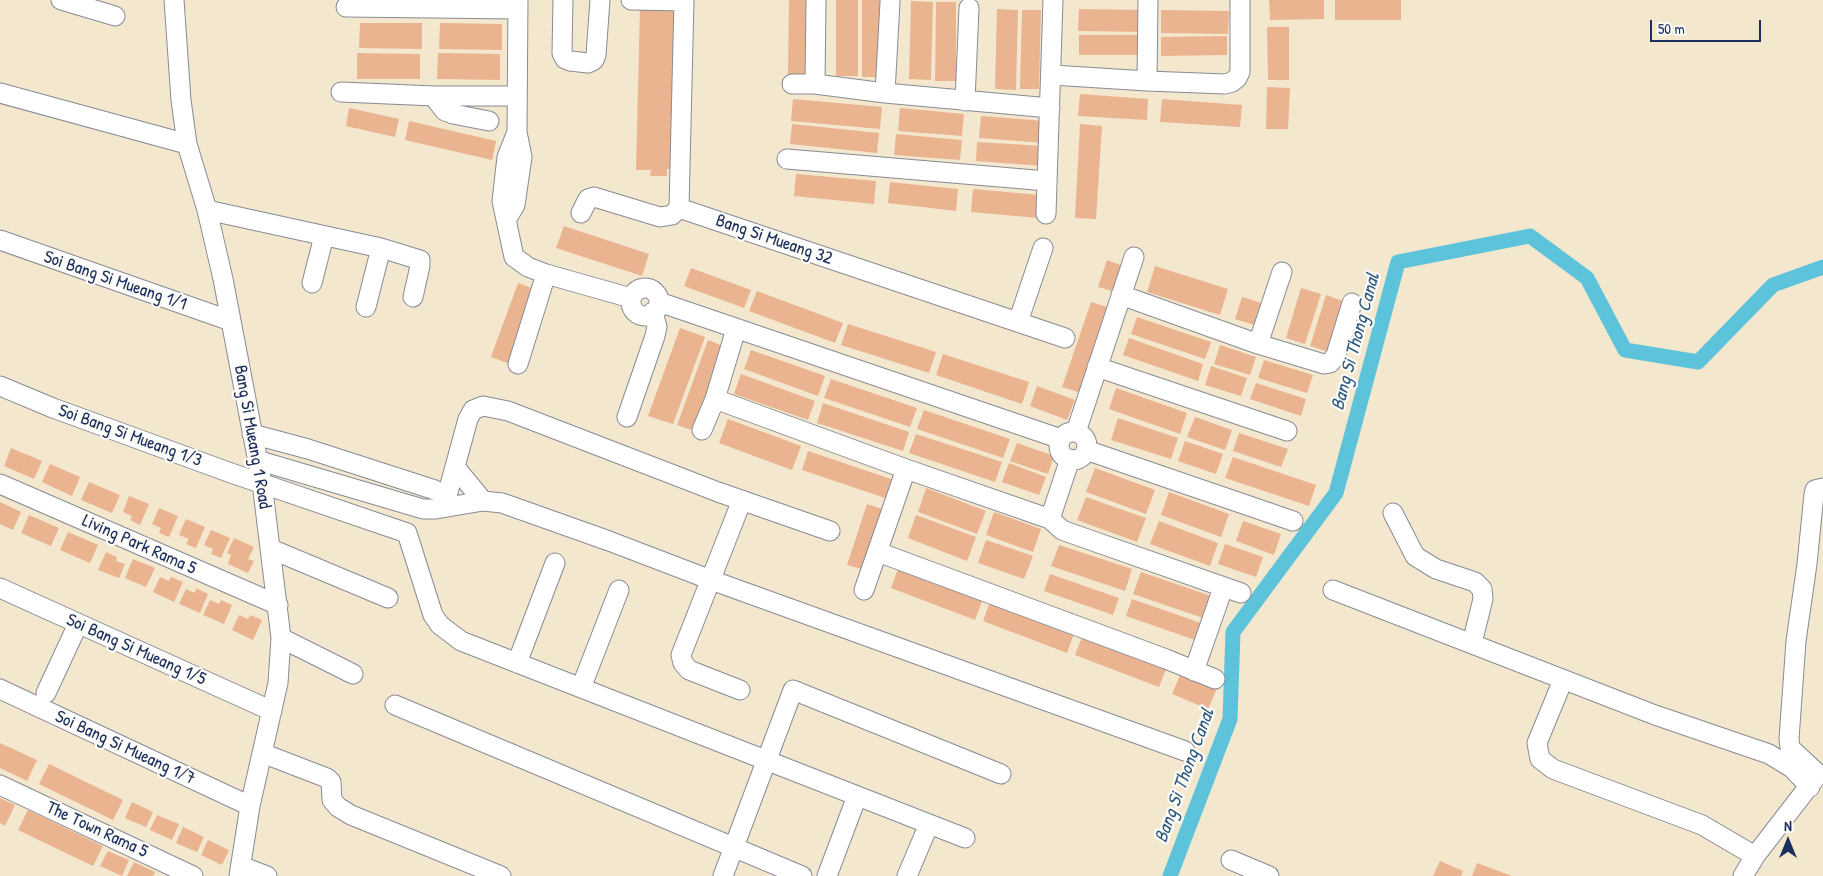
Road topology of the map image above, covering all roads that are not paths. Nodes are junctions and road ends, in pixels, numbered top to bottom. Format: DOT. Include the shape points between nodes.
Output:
graph roads {
  1 [pos="60,0"];
  2 [pos="174,0"];
  3 [pos="563,0"];
  4 [pos="600,0"];
  5 [pos="632,0"];
  6 [pos="1054,0"];
  7 [pos="1148,0"];
  8 [pos="1240,0"];
  9 [pos="684,1"];
  10 [pos="816,1"];
  11 [pos="890,2"];
  12 [pos="518,5"];
  13 [pos="346,7"];
  14 [pos="969,8"];
  15 [pos="114,16"];
  16 [pos="1052,75"];
  17 [pos="1147,81"];
  18 [pos="792,84"];
  19 [pos="815,84"];
  20 [pos="0,92"];
  21 [pos="342,92"];
  22 [pos="885,93"];
  23 [pos="435,96"];
  24 [pos="517,96"];
  25 [pos="965,101"];
  26 [pos="1050,108"];
  27 [pos="489,121"];
  28 [pos="187,144"];
  29 [pos="787,159"];
  30 [pos="1047,181"];
  31 [pos="679,208"];
  32 [pos="207,210"];
  33 [pos="581,213"];
  34 [pos="1046,214"];
  35 [pos="324,236"];
  36 [pos="0,240"];
  37 [pos="381,248"];
  38 [pos="1043,248"];
  39 [pos="1134,257"];
  40 [pos="1282,272"];
  41 [pos="546,274"];
  42 [pos="312,283"];
  43 [pos="1121,295"];
  44 [pos="412,297"];
  45 [pos="1352,304"];
  46 [pos="366,307"];
  47 [pos="656,307"];
  48 [pos="231,321"];
  49 [pos="1018,322"];
  50 [pos="736,329"];
  51 [pos="1065,338"];
  52 [pos="1258,344"];
  53 [pos="518,364"];
  54 [pos="1097,367"];
  55 [pos="0,386"];
  56 [pos="715,399"];
  57 [pos="627,417"];
  58 [pos="702,430"];
  59 [pos="1287,431"];
  60 [pos="252,434"];
  61 [pos="1069,436"];
  62 [pos="1078,455"];
  63 [pos="257,460"];
  64 [pos="455,467"];
  65 [pos="906,469"];
  66 [pos="262,483"];
  67 [pos="0,484"];
  68 [pos="1823,488"];
  69 [pos="435,490"];
  70 [pos="742,500"];
  71 [pos="483,501"];
  72 [pos="444,507"];
  73 [pos="1393,512"];
  74 [pos="1050,519"];
  75 [pos="1293,521"];
  76 [pos="830,531"];
  77 [pos="271,549"];
  78 [pos="878,552"];
  79 [pos="555,563"];
  80 [pos="710,580"];
  81 [pos="0,588"];
  82 [pos="1223,588"];
  83 [pos="619,590"];
  84 [pos="864,590"];
  85 [pos="1333,590"];
  86 [pos="1241,593"];
  87 [pos="388,598"];
  88 [pos="278,606"];
  89 [pos="78,624"];
  90 [pos="280,638"];
  91 [pos="1472,643"];
  92 [pos="517,663"];
  93 [pos="1194,671"];
  94 [pos="353,674"];
  95 [pos="1215,680"];
  96 [pos="1563,680"];
  97 [pos="581,688"];
  98 [pos="0,690"];
  99 [pos="740,690"];
  100 [pos="46,693"];
  101 [pos="395,705"];
  102 [pos="272,711"];
  103 [pos="1185,751"];
  104 [pos="262,753"];
  105 [pos="767,761"];
  106 [pos="1001,774"];
  107 [pos="1817,776"];
  108 [pos="0,785"];
  109 [pos="856,796"];
  110 [pos="250,806"];
  111 [pos="929,824"];
  112 [pos="965,838"];
  113 [pos="734,848"];
  114 [pos="1755,856"];
  115 [pos="1231,860"];
  116 [pos="240,871"];
  117 [pos="193,876"];
  118 [pos="267,876"];
  119 [pos="501,876"];
  120 [pos="723,876"];
  121 [pos="802,876"];
  122 [pos="827,876"];
  123 [pos="907,876"];
  124 [pos="1269,876"];
  125 [pos="1743,876"];
  1 -- 15 [label="street"];
  2 -- 28 [label="street, Bang Si Mueang 1 Road"];
  3 -- 4 [label="street" via="562,54 570,61 588,63 596,55"];
  5 -- 9 [label="street"];
  6 -- 16 [label="street"];
  7 -- 17 [label="street"];
  8 -- 17 [label="street" via="1240,72 1237,78 1225,84"];
  9 -- 31 [label="street"];
  10 -- 19 [label="street"];
  11 -- 22 [label="street"];
  12 -- 13 [label="street"];
  12 -- 24 [label="street"];
  14 -- 25 [label="street"];
  16 -- 17 [label="street"];
  16 -- 26 [label="street"];
  18 -- 19 [label="street"];
  19 -- 22 [label="street"];
  20 -- 28 [label="street"];
  21 -- 23 [label="street"];
  22 -- 25 [label="street"];
  23 -- 24 [label="street"];
  23 -- 27 [label="street" via="445,111"];
  24 -- 41 [label="street" via="517,132 507,157 502,201 514,257"];
  25 -- 26 [label="street"];
  26 -- 30 [label="street"];
  28 -- 32 [label="street, Bang Si Mueang 1 Road"];
  29 -- 30 [label="street"];
  30 -- 34 [label="street"];
  31 -- 33 [label="street" via="672,216 660,217 594,197 588,199"];
  31 -- 49 [label="street, Bang Si Mueang 32"];
  32 -- 35 [label="street"];
  32 -- 48 [label="street, Bang Si Mueang 1 Road"];
  35 -- 37 [label="street"];
  35 -- 42 [label="street"];
  36 -- 48 [label="street, Soi Bang Si Mueang 1/1"];
  37 -- 44 [label="street" via="420,260"];
  37 -- 46 [label="street"];
  38 -- 49 [label="street"];
  39 -- 43 [label="street"];
  40 -- 52 [label="street"];
  41 -- 47 [label="street" via="631,298 637,313 647,315"];
  41 -- 53 [label="street"];
  43 -- 52 [label="street"];
  43 -- 54 [label="street"];
  45 -- 52 [label="street" via="1336,356 1330,363 1317,363"];
  47 -- 50 [label="street"];
  47 -- 57 [label="street" via="655,336"];
  48 -- 60 [label="street, Bang Si Mueang 1 Road"];
  49 -- 51 [label="street, Bang Si Mueang 32"];
  50 -- 56 [label="street"];
  50 -- 61 [label="street"];
  54 -- 59 [label="street"];
  54 -- 61 [label="street"];
  55 -- 66 [label="street, Soi Bang Si Mueang 1/3"];
  56 -- 58 [label="street"];
  56 -- 65 [label="street"];
  60 -- 63 [label="street, Bang Si Mueang 1 Road"];
  60 -- 69 [label="street"];
  61 -- 62 [label="street" via="1059,449 1062,454"];
  62 -- 74 [label="street"];
  62 -- 75 [label="street"];
  63 -- 66 [label="street, Bang Si Mueang 1 Road"];
  63 -- 72 [label="street" via="423,509"];
  64 -- 70 [label="street" via="468,419 474,410 483,406 508,412"];
  64 -- 71 [label="street"];
  64 -- 72 [label="street"];
  65 -- 74 [label="street"];
  65 -- 78 [label="street"];
  66 -- 77 [label="street, Bang Si Mueang 1 Road"];
  66 -- 92 [label="street, Soi Bang Si Mueang 1/3" via="407,532 433,615 440,626 461,641"];
  67 -- 88 [label="street, Living Park Rama 5"];
  68 -- 107 [label="street" via="1815,490 1814,494 1788,739 1790,748"];
  70 -- 76 [label="street"];
  70 -- 80 [label="street"];
  71 -- 72 [label="street"];
  71 -- 80 [label="street" via="502,503"];
  73 -- 91 [label="street" via="1415,556 1436,569 1475,582 1482,589 1483,599"];
  74 -- 82 [label="street" via="1062,530"];
  77 -- 87 [label="street"];
  77 -- 88 [label="street, Bang Si Mueang 1 Road"];
  78 -- 84 [label="street"];
  78 -- 93 [label="street"];
  79 -- 92 [label="street"];
  80 -- 99 [label="street" via="681,655 683,663 689,670"];
  80 -- 103 [label="street"];
  81 -- 89 [label="street, Soi Bang Si Mueang 1/5"];
  82 -- 86 [label="street"];
  82 -- 93 [label="street"];
  83 -- 97 [label="street"];
  85 -- 91 [label="street"];
  88 -- 90 [label="street, Bang Si Mueang 1 Road"];
  89 -- 100 [label="street"];
  89 -- 102 [label="street, Soi Bang Si Mueang 1/5"];
  90 -- 94 [label="street"];
  90 -- 102 [label="street, Bang Si Mueang 1 Road" via="278,683"];
  91 -- 96 [label="street"];
  92 -- 97 [label="street"];
  93 -- 95 [label="street"];
  96 -- 107 [label="street" via="1769,754 1792,768"];
  96 -- 114 [label="street" via="1537,743 1540,759 1553,769 1702,825"];
  97 -- 105 [label="street"];
  98 -- 110 [label="street, Soi Bang Si Mueang 1/7"];
  101 -- 113 [label="street"];
  102 -- 104 [label="street, Bang Si Mueang 1 Road"];
  104 -- 110 [label="street, Bang Si Mueang 1 Road"];
  104 -- 119 [label="street" via="326,778 331,782 332,800 351,815"];
  105 -- 106 [label="street" via="793,690"];
  105 -- 109 [label="street"];
  105 -- 113 [label="street"];
  107 -- 114 [label="street"];
  108 -- 117 [label="street, The Town Rama 5"];
  109 -- 111 [label="street"];
  109 -- 122 [label="street"];
  110 -- 116 [label="street, Bang Si Mueang 1 Road"];
  111 -- 112 [label="street"];
  111 -- 123 [label="street"];
  113 -- 120 [label="street"];
  113 -- 121 [label="street"];
  114 -- 125 [label="street"];
  115 -- 124 [label="street"];
  116 -- 118 [label="street"];
}
